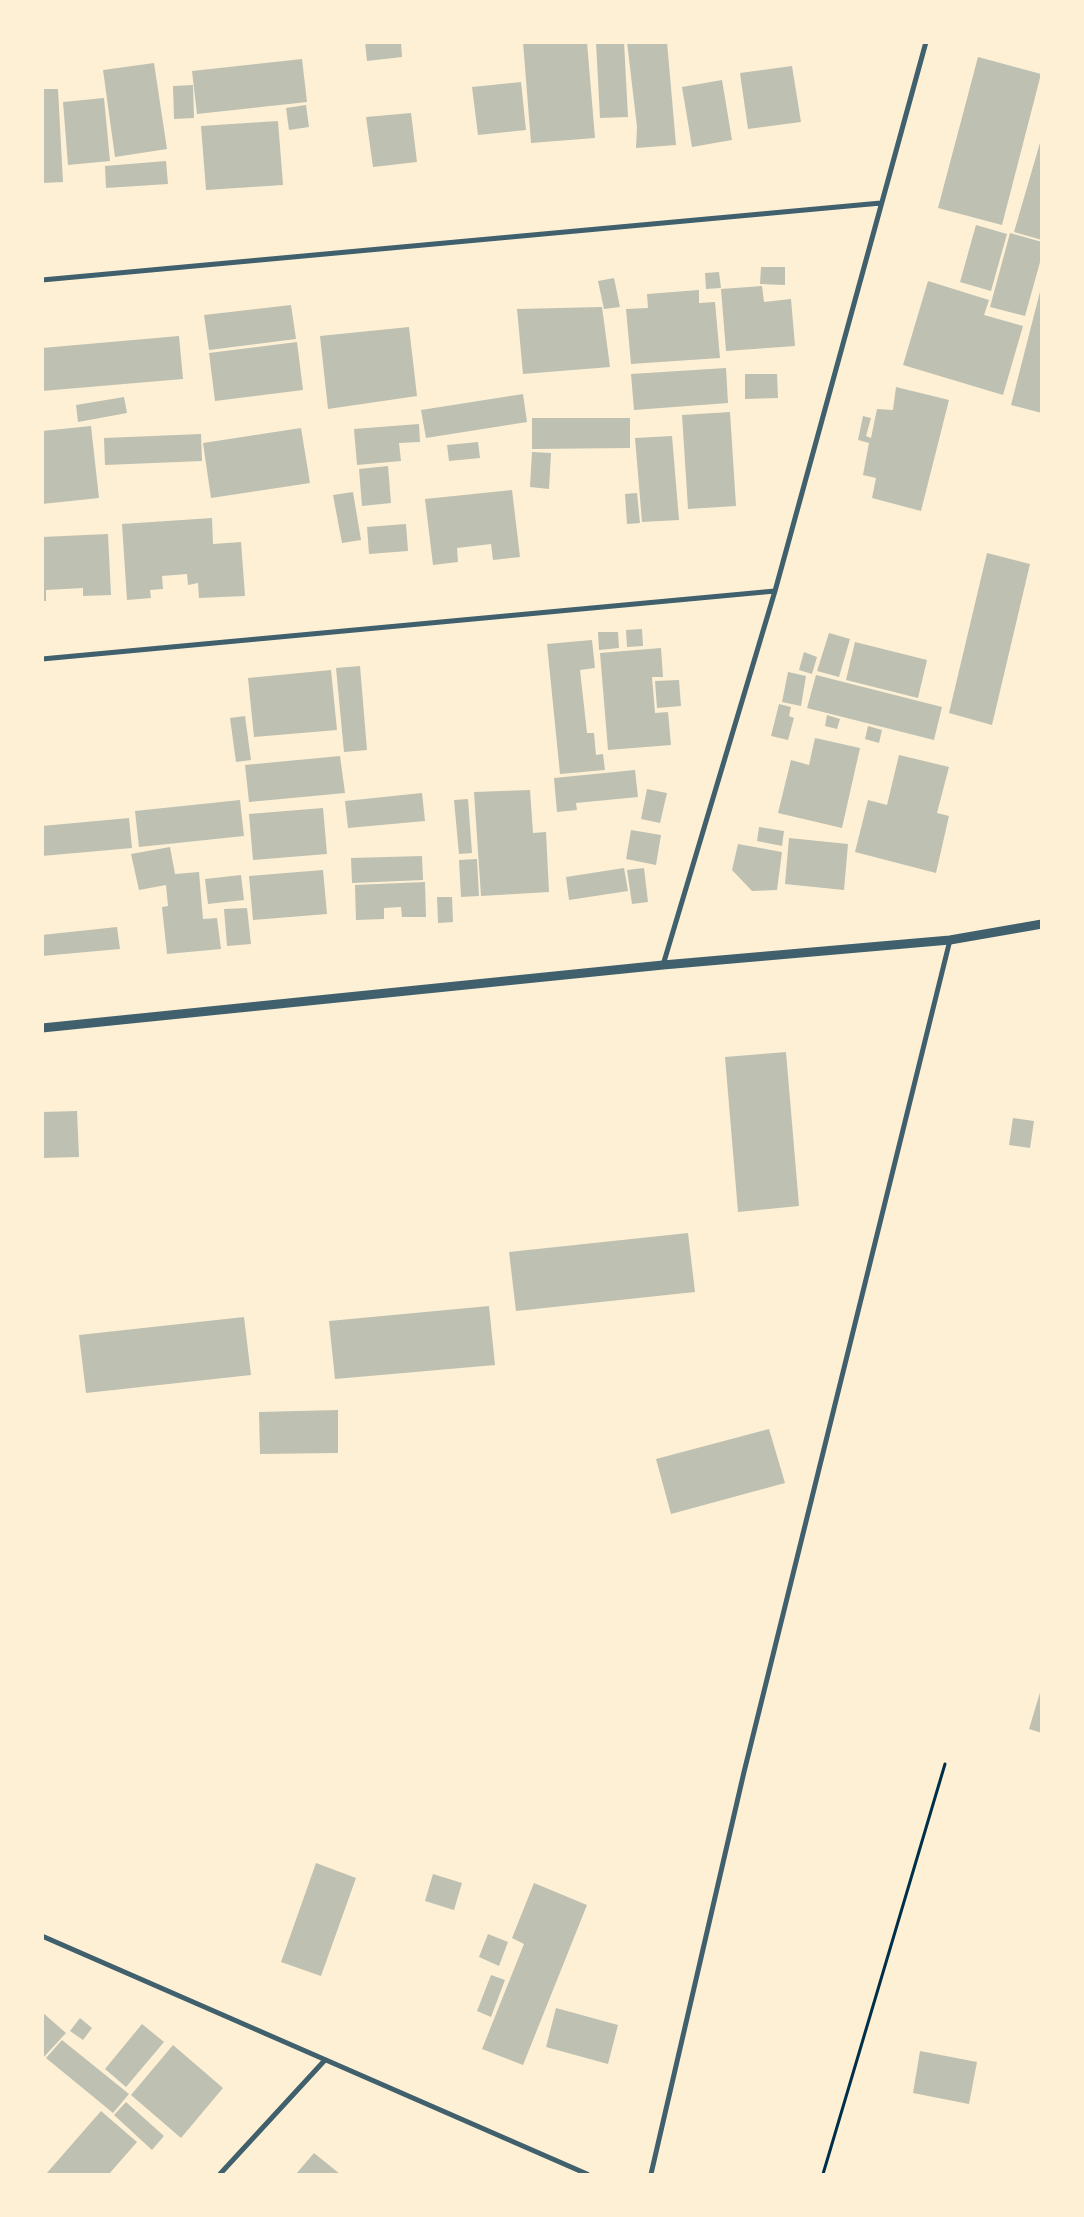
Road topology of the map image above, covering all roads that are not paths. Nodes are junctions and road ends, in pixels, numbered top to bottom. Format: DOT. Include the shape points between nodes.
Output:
graph roads {
  1 [pos="926,42"];
  2 [pos="881,203"];
  3 [pos="42,280"];
  4 [pos="775,591"];
  5 [pos="42,659"];
  6 [pos="1042,924"];
  7 [pos="950,940"];
  8 [pos="663,964"];
  9 [pos="42,1028"];
  10 [pos="42,1936"];
  11 [pos="325,2060"];
  12 [pos="220,2174"];
  13 [pos="587,2174"];
  14 [pos="650,2174"];
  1 -- 2 [label="street"];
  2 -- 3 [label="street"];
  2 -- 4 [label="street"];
  4 -- 5 [label="street"];
  4 -- 8 [label="street"];
  6 -- 7 [label="street"];
  7 -- 8 [label="street"];
  7 -- 14 [label="street" via="747,1762"];
  8 -- 9 [label="street"];
  10 -- 11 [label="street"];
  11 -- 12 [label="street"];
  11 -- 13 [label="street"];
}
